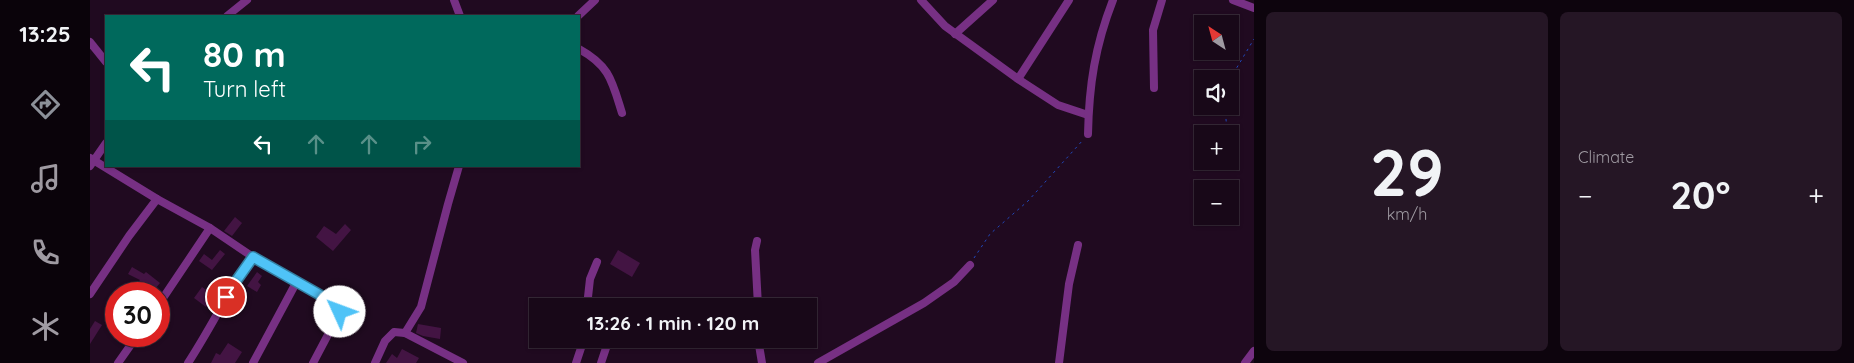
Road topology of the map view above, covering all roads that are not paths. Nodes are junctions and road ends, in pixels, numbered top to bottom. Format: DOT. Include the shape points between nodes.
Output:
graph roads {
  1 [pos="247,0"];
  2 [pos="454,0"];
  3 [pos="595,0"];
  4 [pos="921,0"];
  5 [pos="994,0"];
  6 [pos="1069,0"];
  7 [pos="1113,0"];
  8 [pos="1162,0"];
  9 [pos="1233,0"];
  10 [pos="1254,8"];
  11 [pos="228,15"];
  12 [pos="460,15"];
  13 [pos="579,15"];
  14 [pos="955,34"];
  15 [pos="90,42"];
  16 [pos="580,50"];
  17 [pos="105,61"];
  18 [pos="1018,79"];
  19 [pos="1154,88"];
  20 [pos="622,113"];
  21 [pos="1088,115"];
  22 [pos="1088,134"];
  23 [pos="105,144"];
  24 [pos="91,162"];
  25 [pos="459,167"];
  26 [pos="157,199"];
  27 [pos="210,228"];
  28 [pos="758,241"];
  29 [pos="1078,245"];
  30 [pos="253,257"];
  31 [pos="597,262"];
  32 [pos="970,265"];
  33 [pos="297,281"];
  34 [pos="170,288"];
  35 [pos="90,294"];
  36 [pos="588,298"];
  37 [pos="758,298"];
  38 [pos="405,333"];
  39 [pos="129,347"];
  40 [pos="581,348"];
  41 [pos="606,348"];
  42 [pos="760,348"];
  43 [pos="1254,351"];
  44 [pos="448,355"];
  45 [pos="118,363"];
  46 [pos="188,363"];
  47 [pos="253,363"];
  48 [pos="313,363"];
  49 [pos="375,363"];
  50 [pos="444,363"];
  51 [pos="464,363"];
  52 [pos="576,363"];
  53 [pos="601,363"];
  54 [pos="762,363"];
  55 [pos="818,363"];
  56 [pos="1059,363"];
  57 [pos="1245,363"];
  1 -- 11 [label="street"];
  2 -- 12 [label="street"];
  3 -- 13 [label="street"];
  4 -- 14 [label="street"];
  5 -- 14 [label="street"];
  6 -- 18 [label="street"];
  7 -- 21 [label="street" via="1096,50"];
  8 -- 19 [label="street" via="1153,30"];
  9 -- 10 [label="street"];
  14 -- 18 [label="street"];
  15 -- 17 [label="street"];
  16 -- 20 [label="street" via="604,68"];
  18 -- 21 [label="street" via="1058,104"];
  21 -- 22 [label="street"];
  23 -- 24 [label="street"];
  24 -- 26 [label="street"];
  25 -- 38 [label="street" via="421,307"];
  26 -- 27 [label="street"];
  26 -- 35 [label="street"];
  27 -- 30 [label="street"];
  27 -- 34 [label="street"];
  28 -- 37 [label="street" via="755,250"];
  29 -- 56 [label="street" via="1069,284"];
  30 -- 33 [label="street"];
  30 -- 46 [label="street"];
  31 -- 36 [label="street" via="590,279"];
  32 -- 55 [label="street" via="954,282 924,303"];
  33 -- 47 [label="street"];
  33 -- 48 [label="street" via="339,308 340,312"];
  38 -- 44 [label="street"];
  38 -- 49 [label="street" via="388,335"];
  39 -- 45 [label="street"];
  40 -- 52 [label="street"];
  41 -- 53 [label="street"];
  42 -- 54 [label="street"];
  43 -- 57 [label="street"];
  44 -- 50 [label="street"];
  44 -- 51 [label="street"];
}
